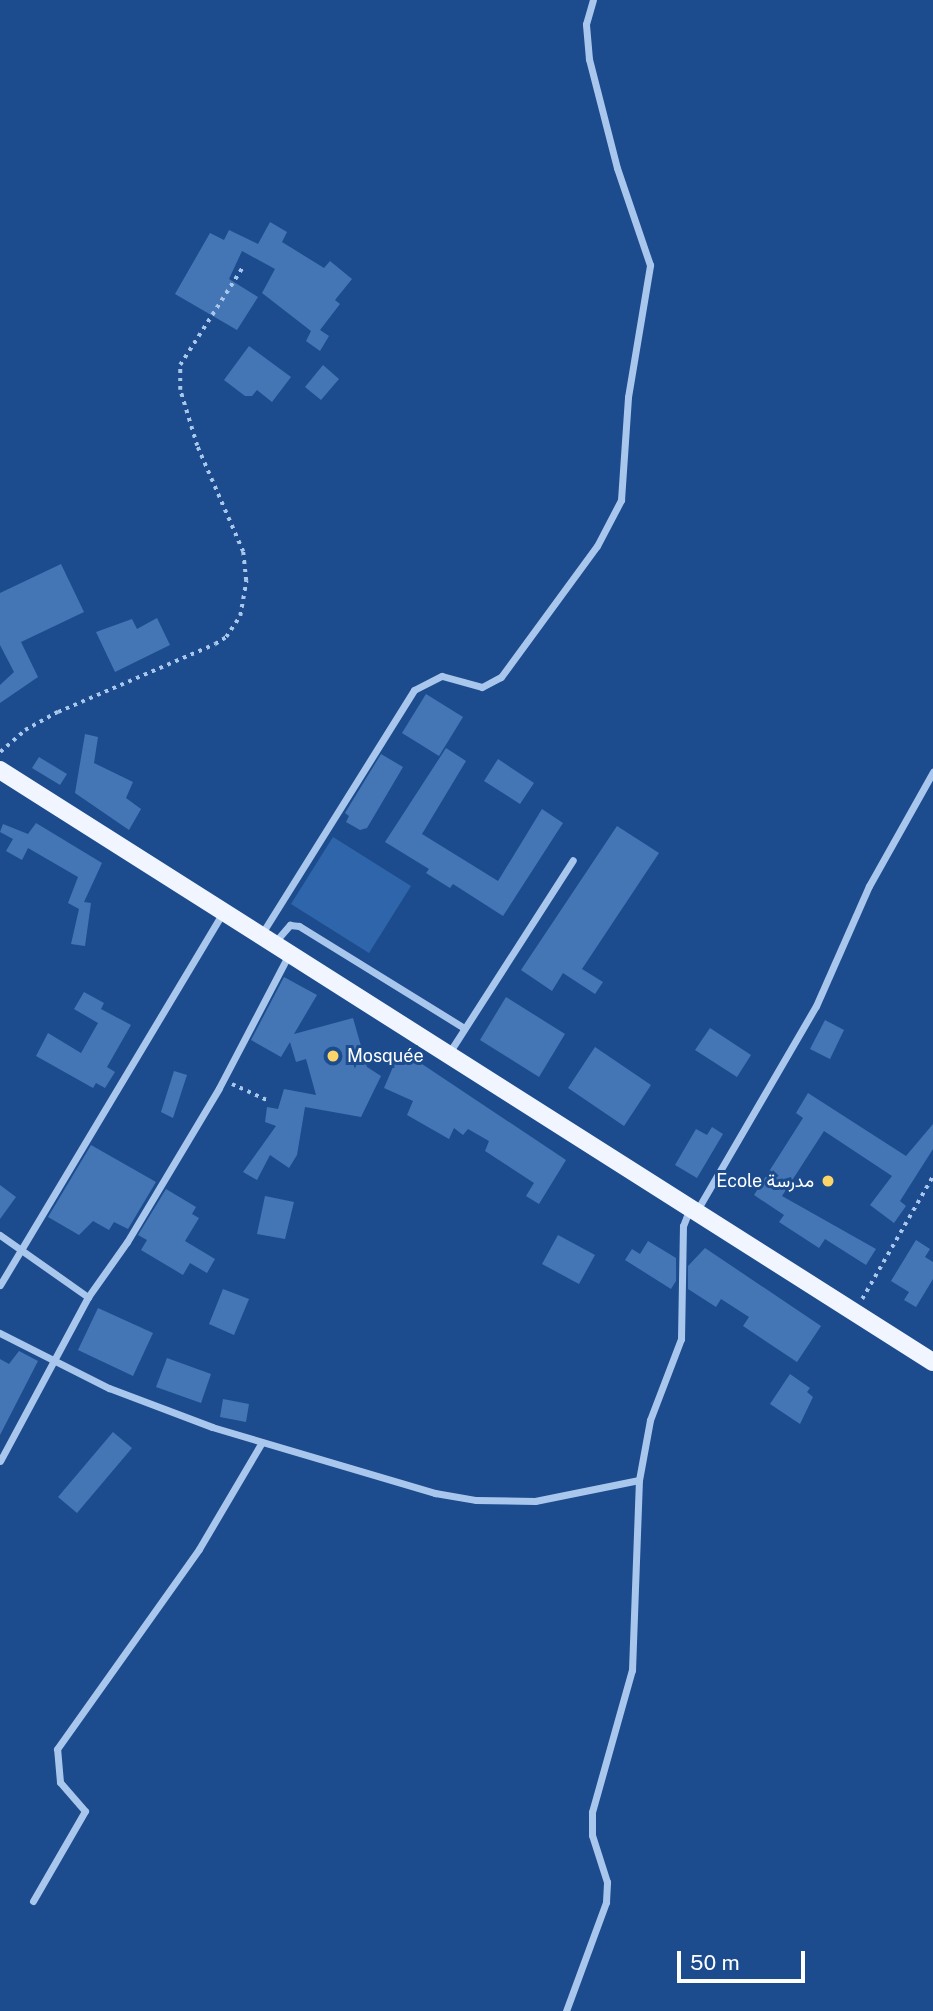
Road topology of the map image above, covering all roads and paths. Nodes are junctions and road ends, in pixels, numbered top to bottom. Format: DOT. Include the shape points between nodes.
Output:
graph roads {
  1 [pos="593,0"];
  2 [pos="243,267"];
  3 [pos="0,752"];
  4 [pos="0,770"];
  5 [pos="933,772"];
  6 [pos="573,860"];
  7 [pos="224,911"];
  8 [pos="267,939"];
  9 [pos="290,953"];
  10 [pos="464,1028"];
  11 [pos="448,1054"];
  12 [pos="223,1080"];
  13 [pos="269,1101"];
  14 [pos="933,1176"];
  15 [pos="693,1210"];
  16 [pos="0,1236"];
  17 [pos="20,1251"];
  18 [pos="0,1285"];
  19 [pos="88,1297"];
  20 [pos="854,1313"];
  21 [pos="0,1333"];
  22 [pos="52,1359"];
  23 [pos="933,1362"];
  24 [pos="262,1442"];
  25 [pos="0,1461"];
  26 [pos="639,1480"];
  27 [pos="33,1901"];
  28 [pos="566,2011"];
  1 -- 8 [label="street" via="586,24 589,59 617,168 650,265 628,397 621,500 597,546 501,677 482,687 442,676 414,691"];
  2 -- 3 [label="path" via="180,365 180,390 197,446 243,552 246,581 240,616 226,637 215,644 58,712 25,730"];
  4 -- 7 [label="main road"];
  5 -- 15 [label="street" via="869,886 816,1006"];
  6 -- 10 [label="street"];
  7 -- 8 [label="main road"];
  7 -- 17 [label="street"];
  8 -- 9 [label="main road"];
  8 -- 10 [label="street" via="290,925 299,926"];
  9 -- 11 [label="main road"];
  9 -- 12 [label="street"];
  10 -- 11 [label="street"];
  11 -- 15 [label="main road"];
  12 -- 13 [label="path"];
  12 -- 19 [label="street" via="127,1242"];
  14 -- 20 [label="path"];
  15 -- 20 [label="main road"];
  15 -- 26 [label="street" via="683,1226 681,1339 650,1420"];
  16 -- 17 [label="street"];
  17 -- 18 [label="street"];
  17 -- 19 [label="street"];
  19 -- 22 [label="street"];
  20 -- 23 [label="main road"];
  21 -- 22 [label="street"];
  22 -- 24 [label="street" via="108,1388"];
  22 -- 25 [label="street"];
  24 -- 26 [label="street" via="382,1479 476,1500 562,1499"];
  24 -- 27 [label="street" via="200,1549 57,1749 55,1771 85,1811"];
  26 -- 28 [label="street" via="632,1670 592,1812 592,1835 607,1892 595,1942"];
}
